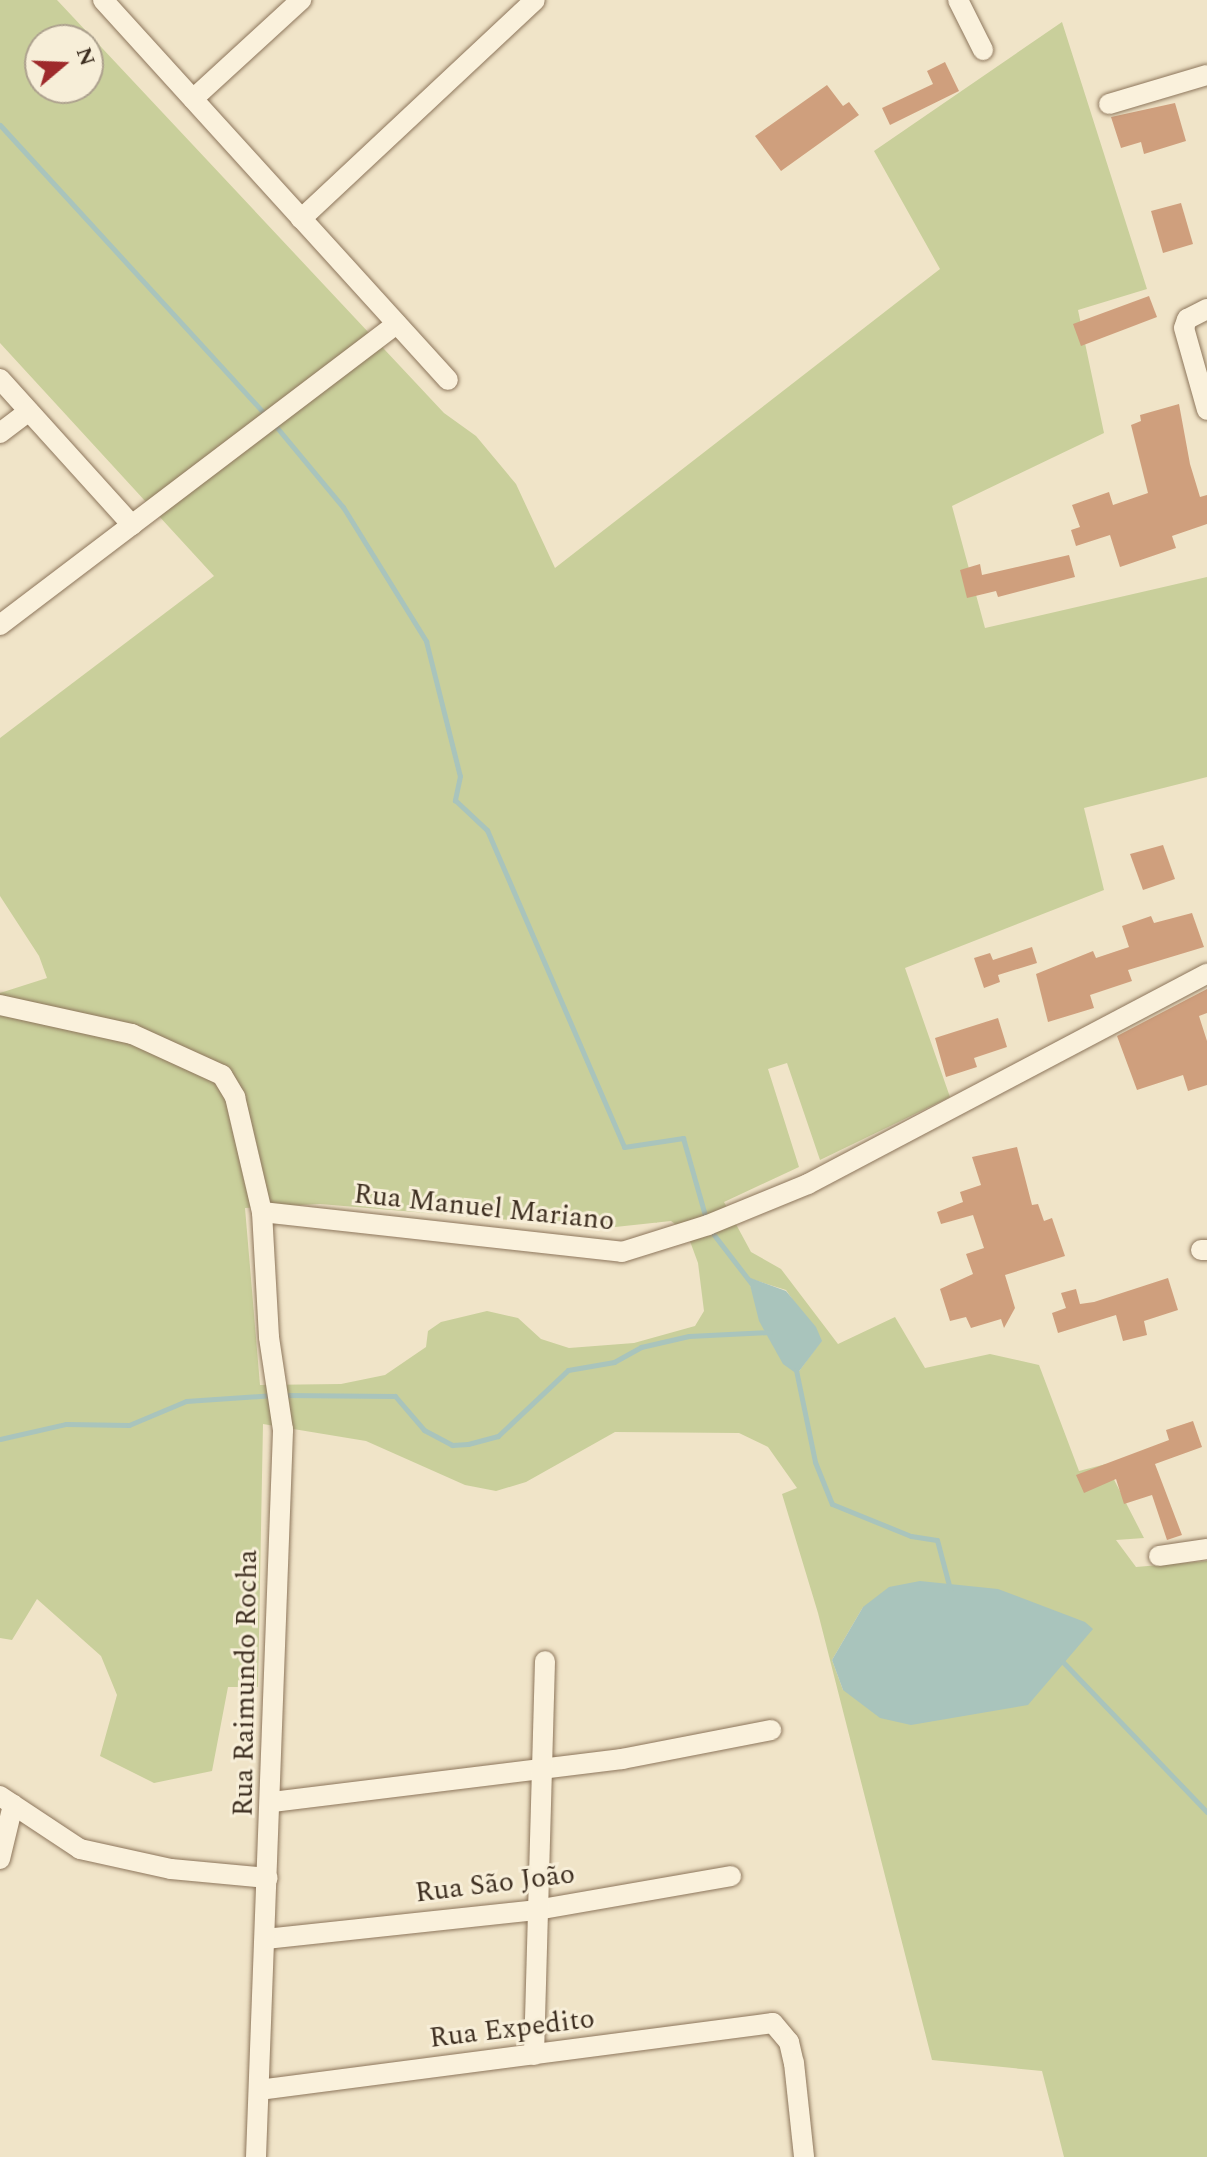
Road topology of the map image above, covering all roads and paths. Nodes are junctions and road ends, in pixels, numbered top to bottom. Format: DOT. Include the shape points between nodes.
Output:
graph roads {
  1 [pos="103,0"];
  2 [pos="301,0"];
  3 [pos="535,0"];
  4 [pos="958,0"];
  5 [pos="983,50"];
  6 [pos="1207,75"];
  7 [pos="193,99"];
  8 [pos="1109,104"];
  9 [pos="301,219"];
  10 [pos="1202,310"];
  11 [pos="397,324"];
  12 [pos="0,379"];
  13 [pos="448,380"];
  14 [pos="1207,408"];
  15 [pos="29,411"];
  16 [pos="0,433"];
  17 [pos="132,525"];
  18 [pos="0,625"];
  19 [pos="1207,974"];
  20 [pos="0,1005"];
  21 [pos="262,1212"];
  22 [pos="1207,1549"];
  23 [pos="1159,1556"];
  24 [pos="545,1661"];
  25 [pos="771,1730"];
  26 [pos="542,1770"];
  27 [pos="7,1801"];
  28 [pos="272,1802"];
  29 [pos="0,1859"];
  30 [pos="731,1876"];
  31 [pos="268,1878"];
  32 [pos="537,1910"];
  33 [pos="266,1939"];
  34 [pos="534,2055"];
  35 [pos="259,2090"];
  36 [pos="256,2157"];
  37 [pos="804,2157"];
  1 -- 7 [label="street"];
  2 -- 7 [label="street"];
  3 -- 9 [label="street"];
  4 -- 5 [label="street"];
  6 -- 8 [label="street"];
  7 -- 9 [label="street"];
  9 -- 11 [label="street"];
  10 -- 14 [label="street" via="1184,328"];
  11 -- 13 [label="street"];
  11 -- 17 [label="street"];
  12 -- 15 [label="street"];
  15 -- 16 [label="street"];
  15 -- 17 [label="street"];
  17 -- 18 [label="street"];
  19 -- 21 [label="street, Rua Manuel Mariano" via="808,1184 708,1225 622,1252"];
  20 -- 21 [label="street" via="132,1034 222,1075 235,1097"];
  21 -- 28 [label="street, Rua Raimundo Rocha" via="269,1337 283,1430 276,1505 279,1601"];
  22 -- 23 [label="street"];
  24 -- 26 [label="street"];
  25 -- 26 [label="street"];
  26 -- 28 [label="street"];
  26 -- 32 [label="street"];
  27 -- 29 [label="street"];
  27 -- 31 [label="street" via="50,1833 109,1858"];
  28 -- 31 [label="street, Rua Raimundo Rocha"];
  30 -- 32 [label="street, Rua São João"];
  31 -- 33 [label="street, Rua Raimundo Rocha"];
  32 -- 33 [label="street, Rua São João"];
  32 -- 34 [label="street"];
  33 -- 35 [label="street, Rua Raimundo Rocha"];
  34 -- 35 [label="street, Rua Expedito"];
  34 -- 37 [label="street, Rua Expedito" via="773,2023 789,2042 794,2063"];
  35 -- 36 [label="street, Rua Raimundo Rocha"];
}
